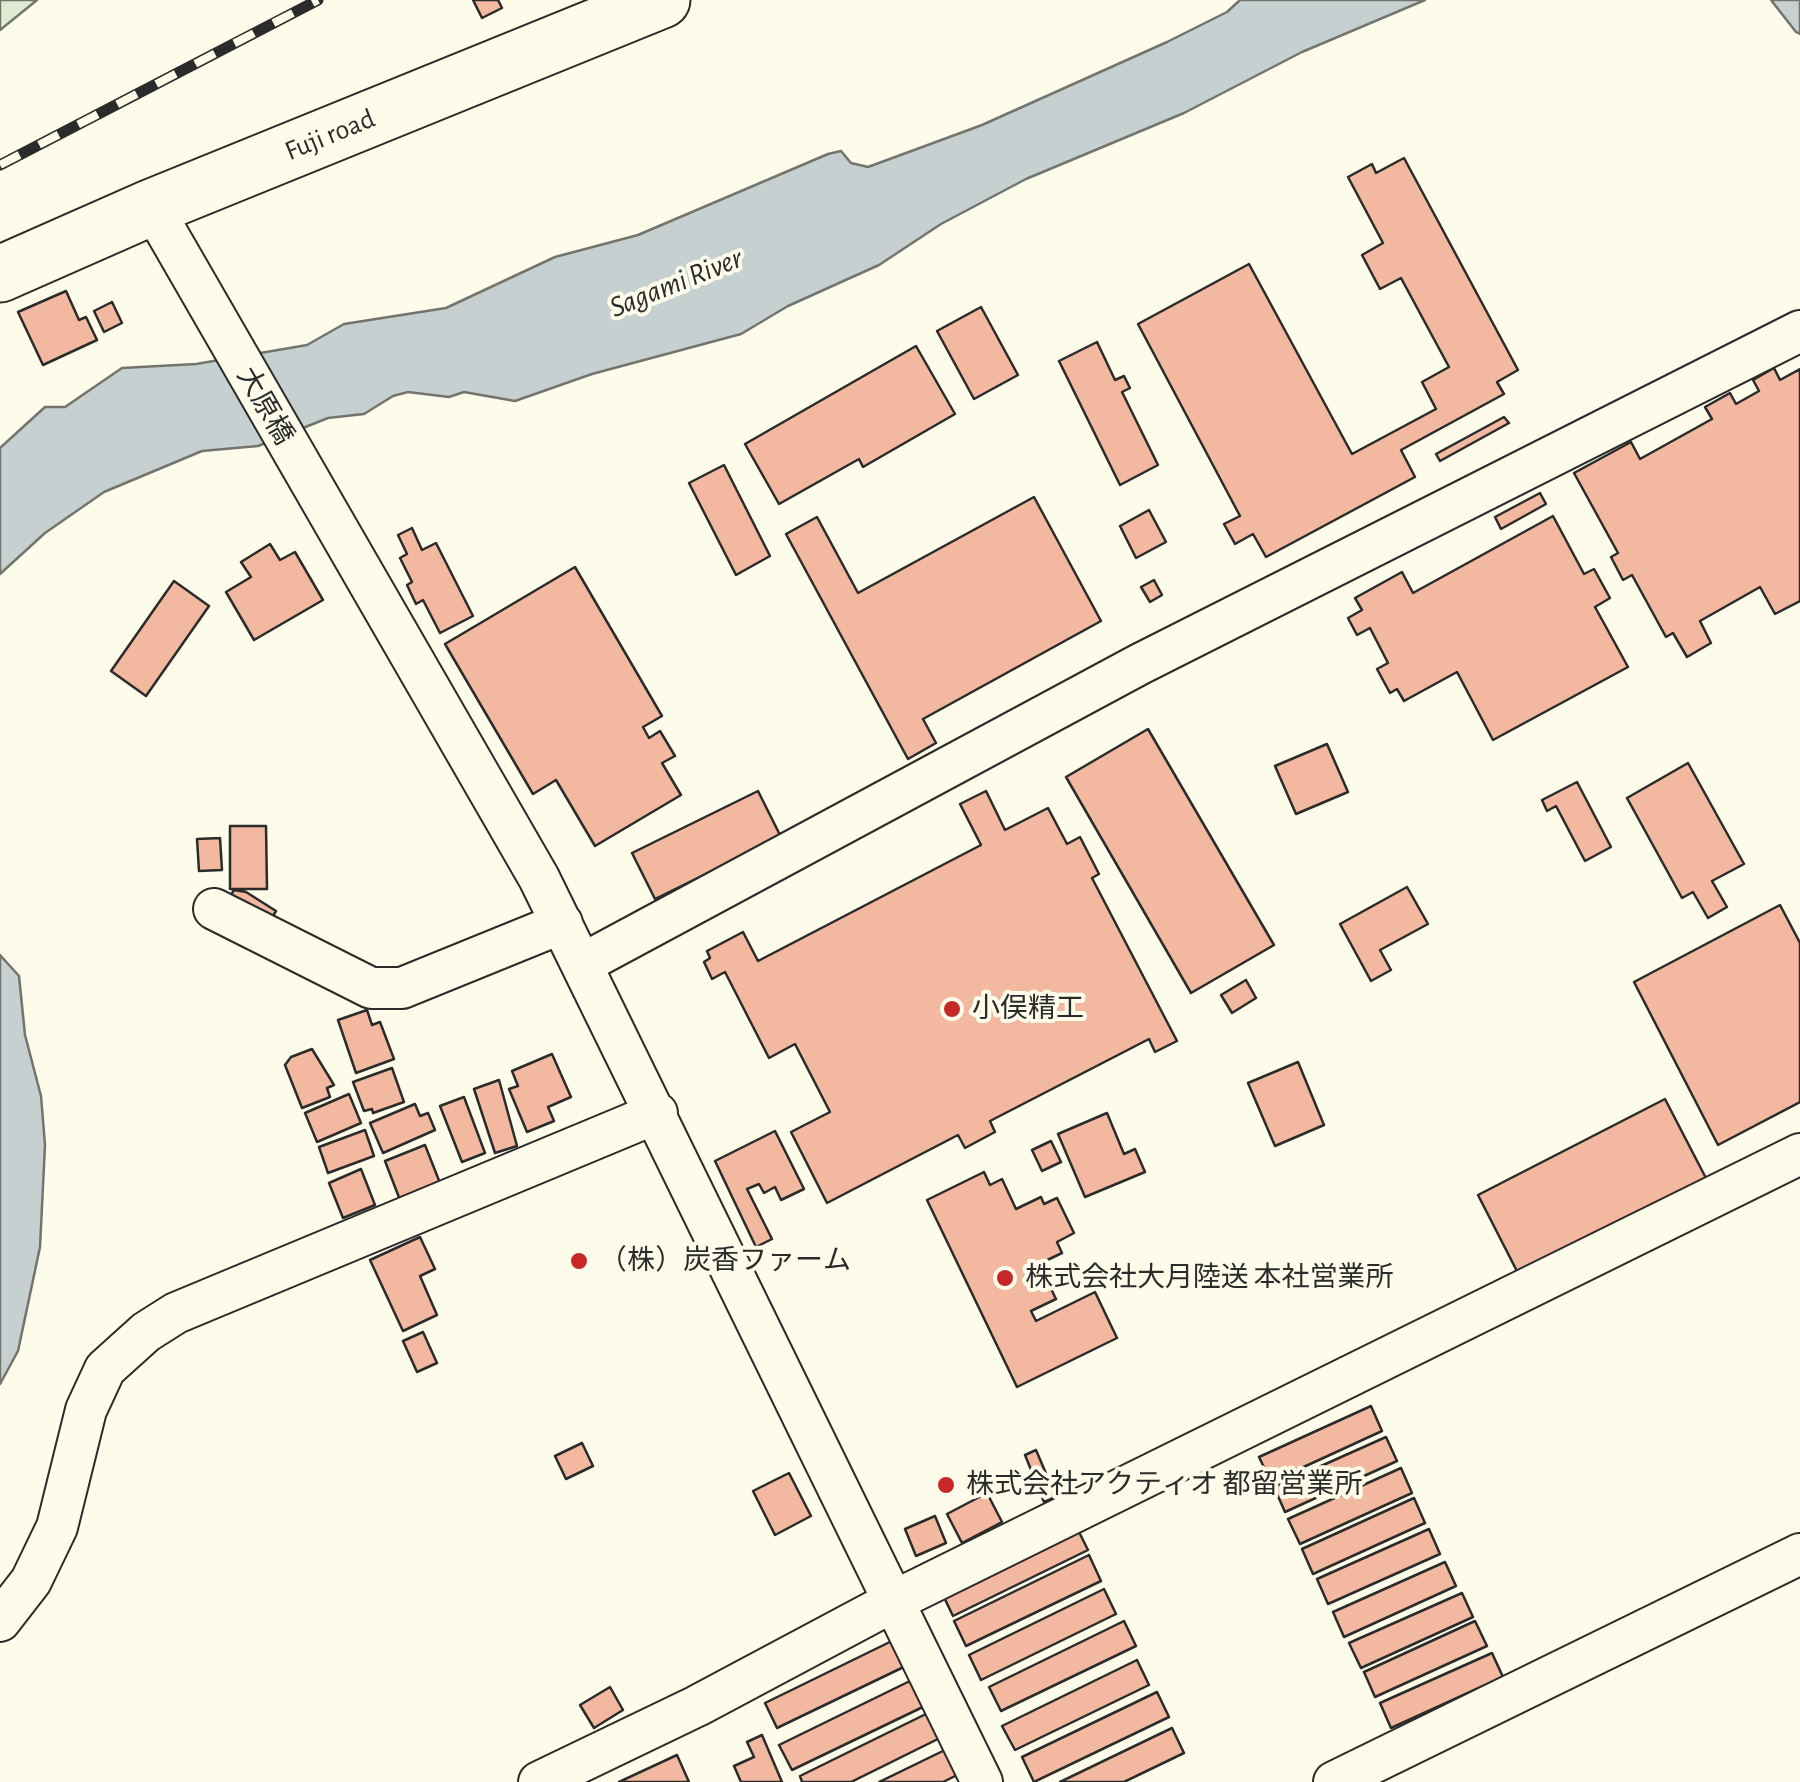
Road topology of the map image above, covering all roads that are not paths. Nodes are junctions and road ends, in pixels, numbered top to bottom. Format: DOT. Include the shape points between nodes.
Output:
graph roads {
  1 [pos="662,0"];
  2 [pos="152,207"];
  3 [pos="0,274"];
  4 [pos="1800,331"];
  5 [pos="214,909"];
  6 [pos="562,924"];
  7 [pos="584,963"];
  8 [pos="657,1113"];
  9 [pos="1800,1154"];
  10 [pos="1800,1554"];
  11 [pos="894,1600"];
  12 [pos="0,1621"];
  13 [pos="539,1782"];
  14 [pos="982,1782"];
  15 [pos="1334,1782"];
  1 -- 2 [label="highway, Fuji road"];
  2 -- 3 [label="highway, Fuji road"];
  2 -- 6 [label="street, 大原橋"];
  4 -- 7 [label="street" via="1140,664"];
  5 -- 6 [label="street" via="371,988 402,988"];
  6 -- 7 [label="street, 大原橋"];
  7 -- 8 [label="street, 大原橋"];
  8 -- 11 [label="street, 大原橋"];
  8 -- 12 [label="street" via="146,1332 105,1368 86,1410 57,1526 31,1580"];
  9 -- 11 [label="street"];
  10 -- 15 [label="street"];
  11 -- 13 [label="street"];
  11 -- 14 [label="street, 大原橋"];
}
